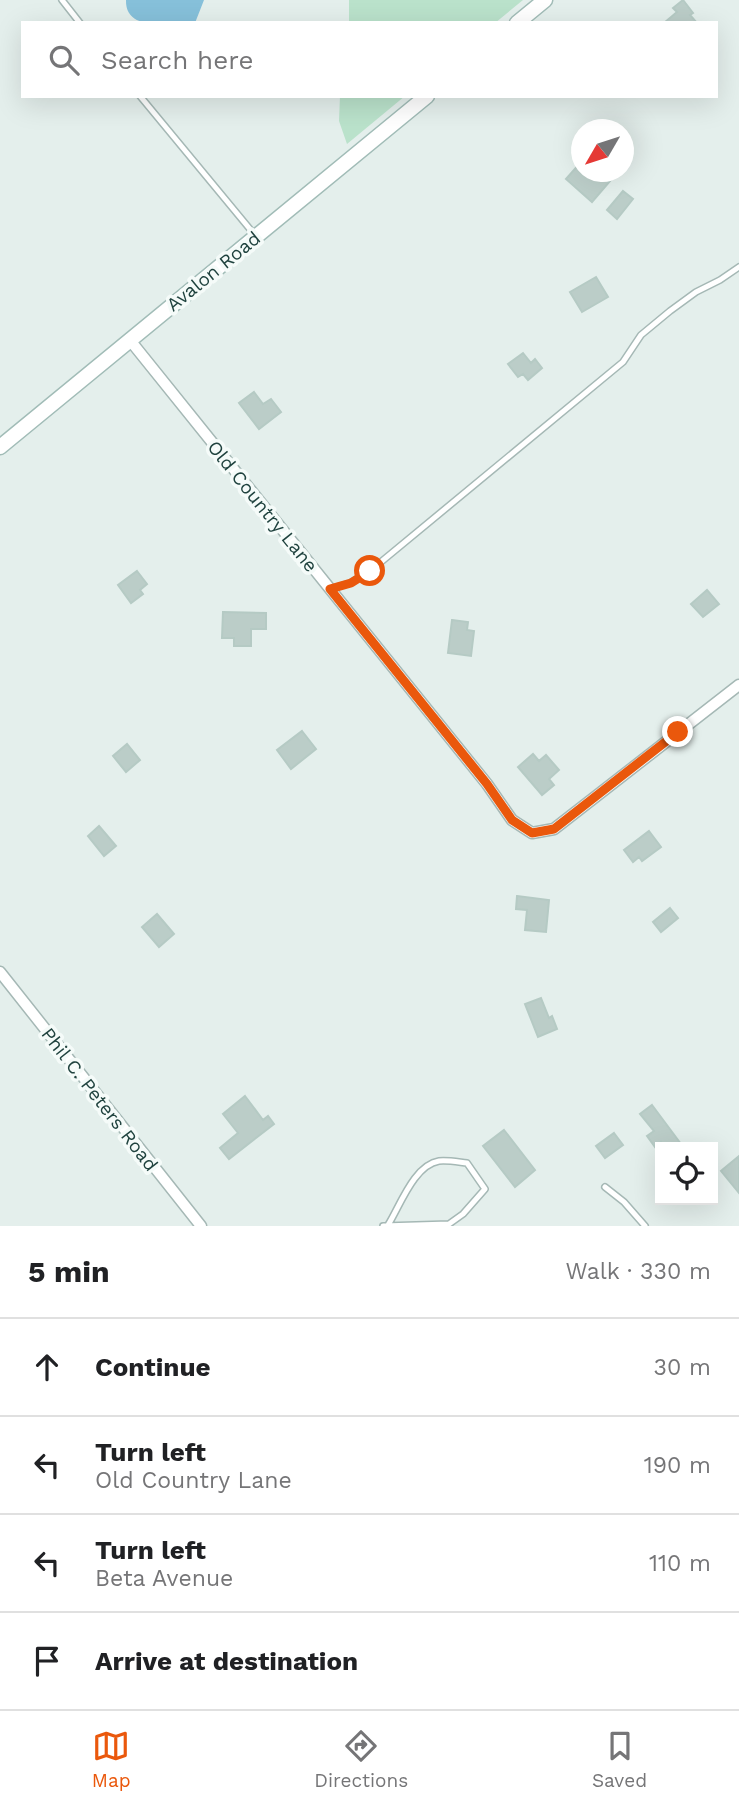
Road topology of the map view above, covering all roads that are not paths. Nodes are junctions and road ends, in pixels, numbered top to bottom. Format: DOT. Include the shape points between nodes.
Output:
graph roads {
  1 [pos="62,0"];
  2 [pos="545,0"];
  3 [pos="78,21"];
  4 [pos="519,21"];
  5 [pos="142,98"];
  6 [pos="425,98"];
  7 [pos="255,237"];
  8 [pos="739,267"];
  9 [pos="129,339"];
  10 [pos="0,447"];
  11 [pos="330,589"];
  12 [pos="739,684"];
  13 [pos="0,972"];
  14 [pos="605,1187"];
  15 [pos="201,1226"];
  16 [pos="385,1226"];
  17 [pos="645,1226"];
  1 -- 3 [label="lane"];
  2 -- 4 [label="main road"];
  5 -- 7 [label="lane"];
  6 -- 7 [label="main road, Avalon Road"];
  7 -- 9 [label="main road, Avalon Road"];
  8 -- 11 [label="lane" via="670,311 641,335 623,362 370,571"];
  9 -- 10 [label="main road, Avalon Road"];
  9 -- 11 [label="street, Old Country Lane"];
  11 -- 12 [label="street, Old Country Lane" via="512,820 532,833 554,829"];
  13 -- 15 [label="street, Phil C. Peters Road"];
  14 -- 17 [label="lane"];
  16 -- 16 [label="lane" via="412,1179 438,1161 467,1163 485,1189 449,1224"];
}
